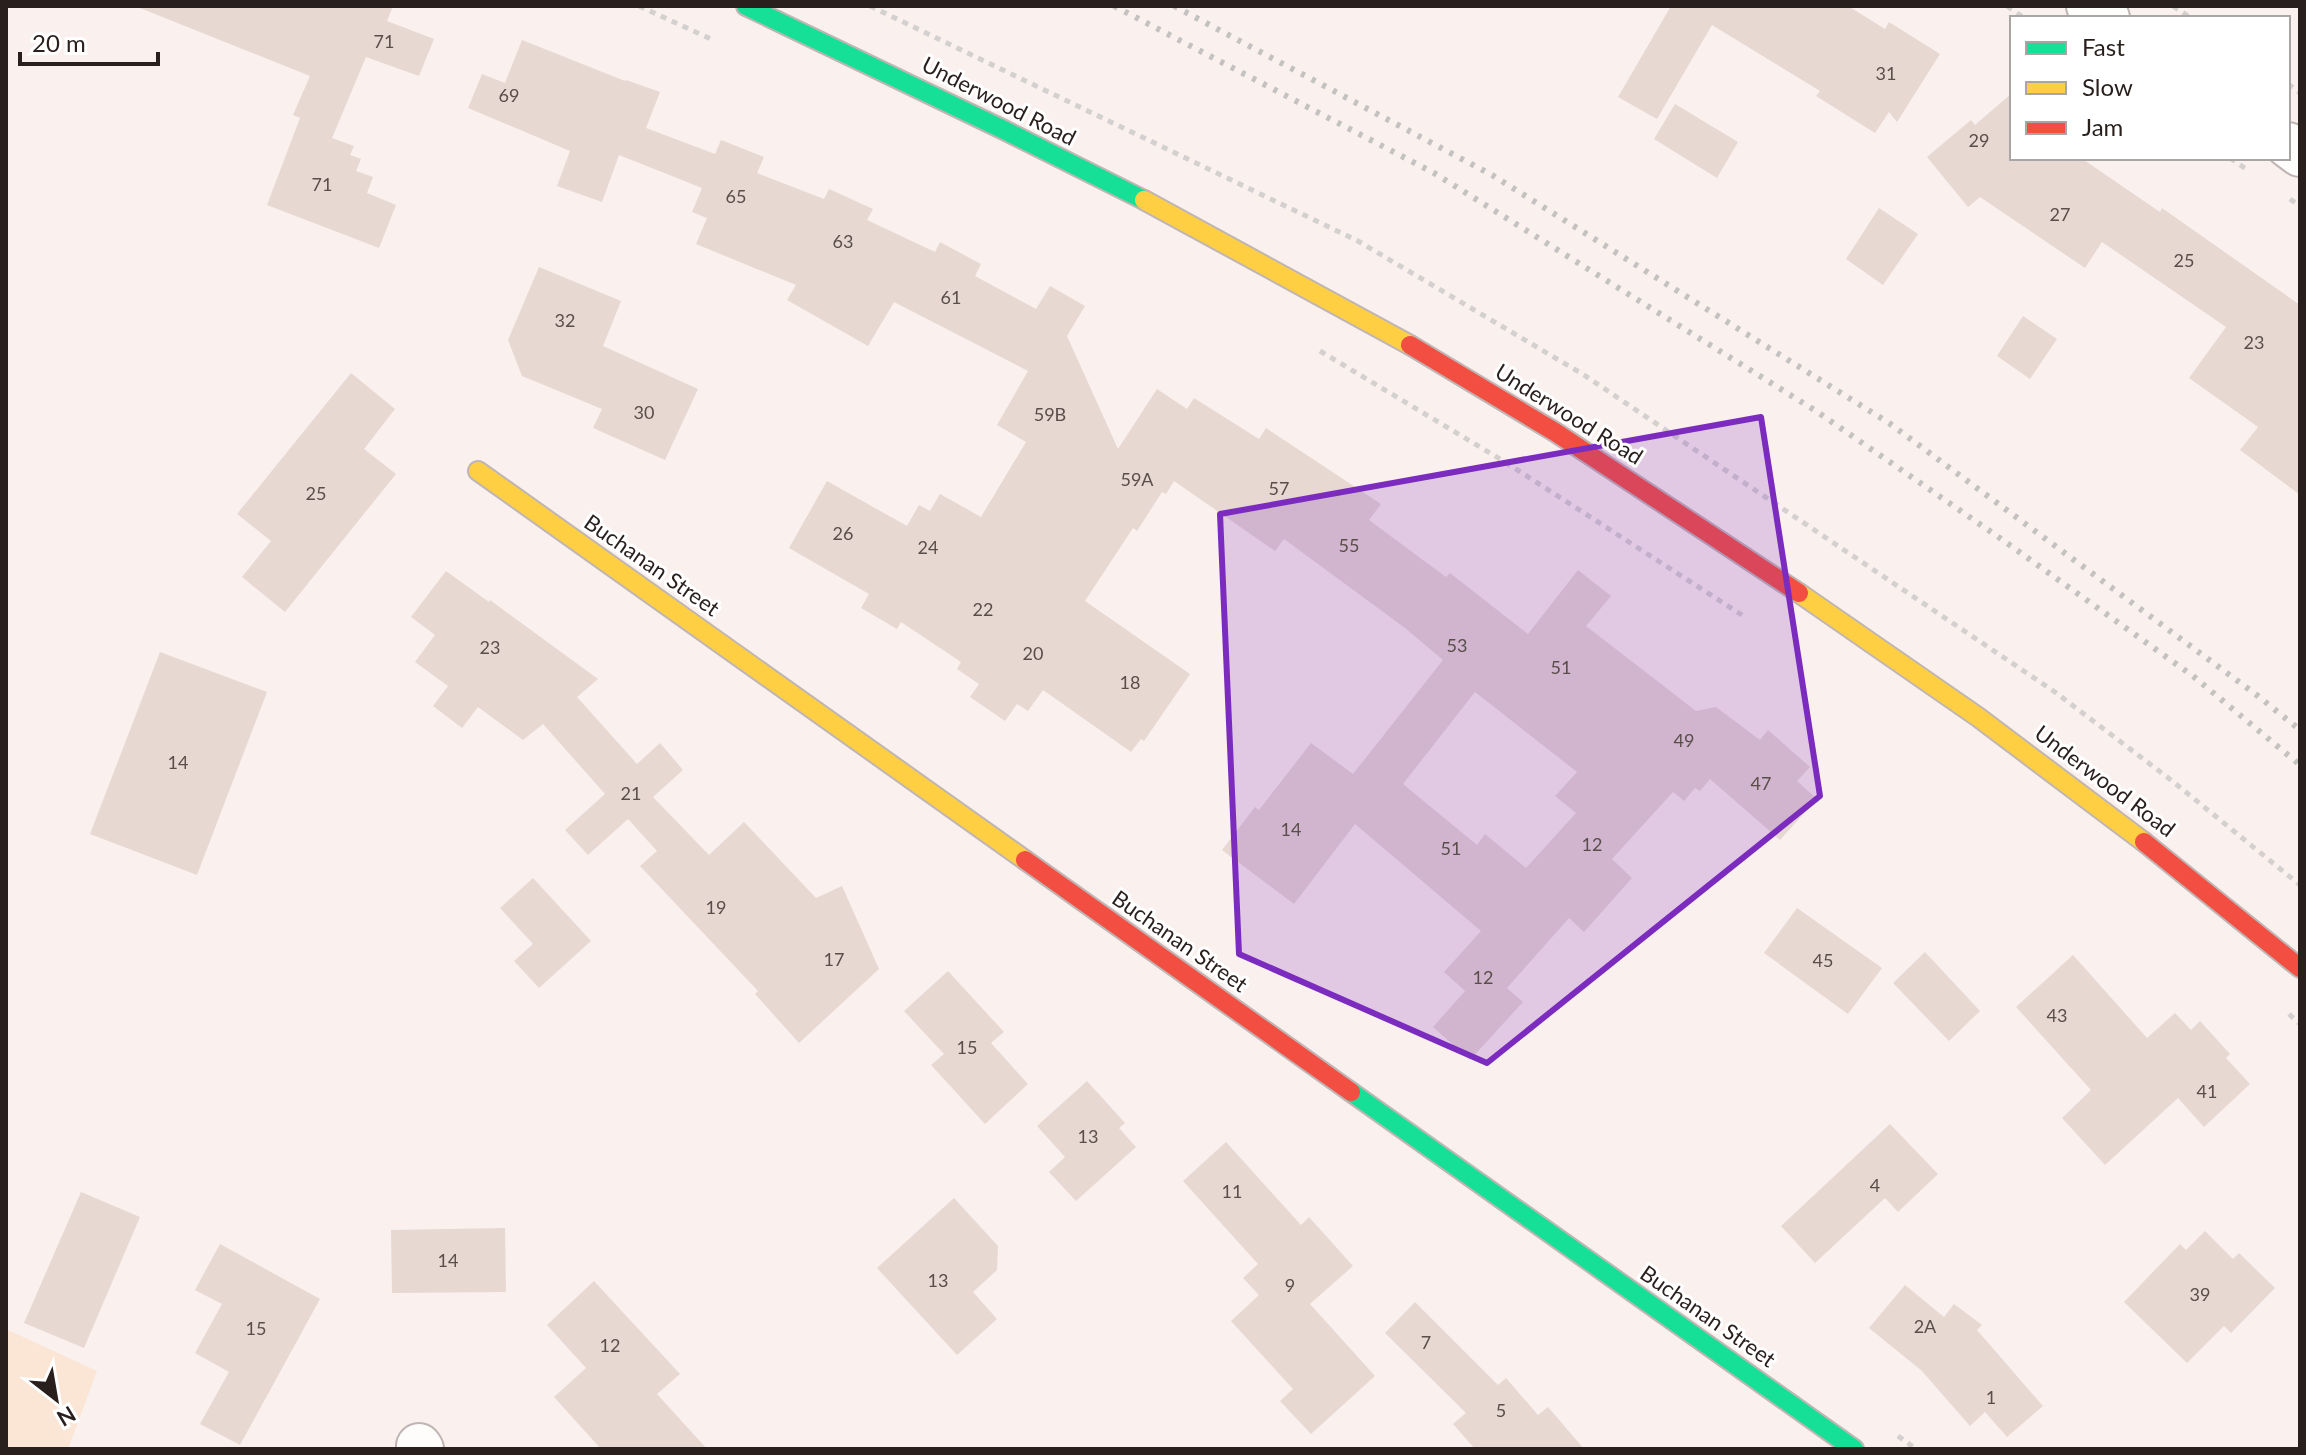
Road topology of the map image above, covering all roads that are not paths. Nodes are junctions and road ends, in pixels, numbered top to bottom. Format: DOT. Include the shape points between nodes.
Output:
graph roads {
  1 [pos="746,6"];
  2 [pos="478,471"];
  3 [pos="2300,968"];
  4 [pos="1854,1449"];
  1 -- 3 [label="main road, Underwood Road" via="1007,132 1296,282 1545,427 1937,686 2205,887"];
  2 -- 4 [label="main road, Buchanan Street"];
}
